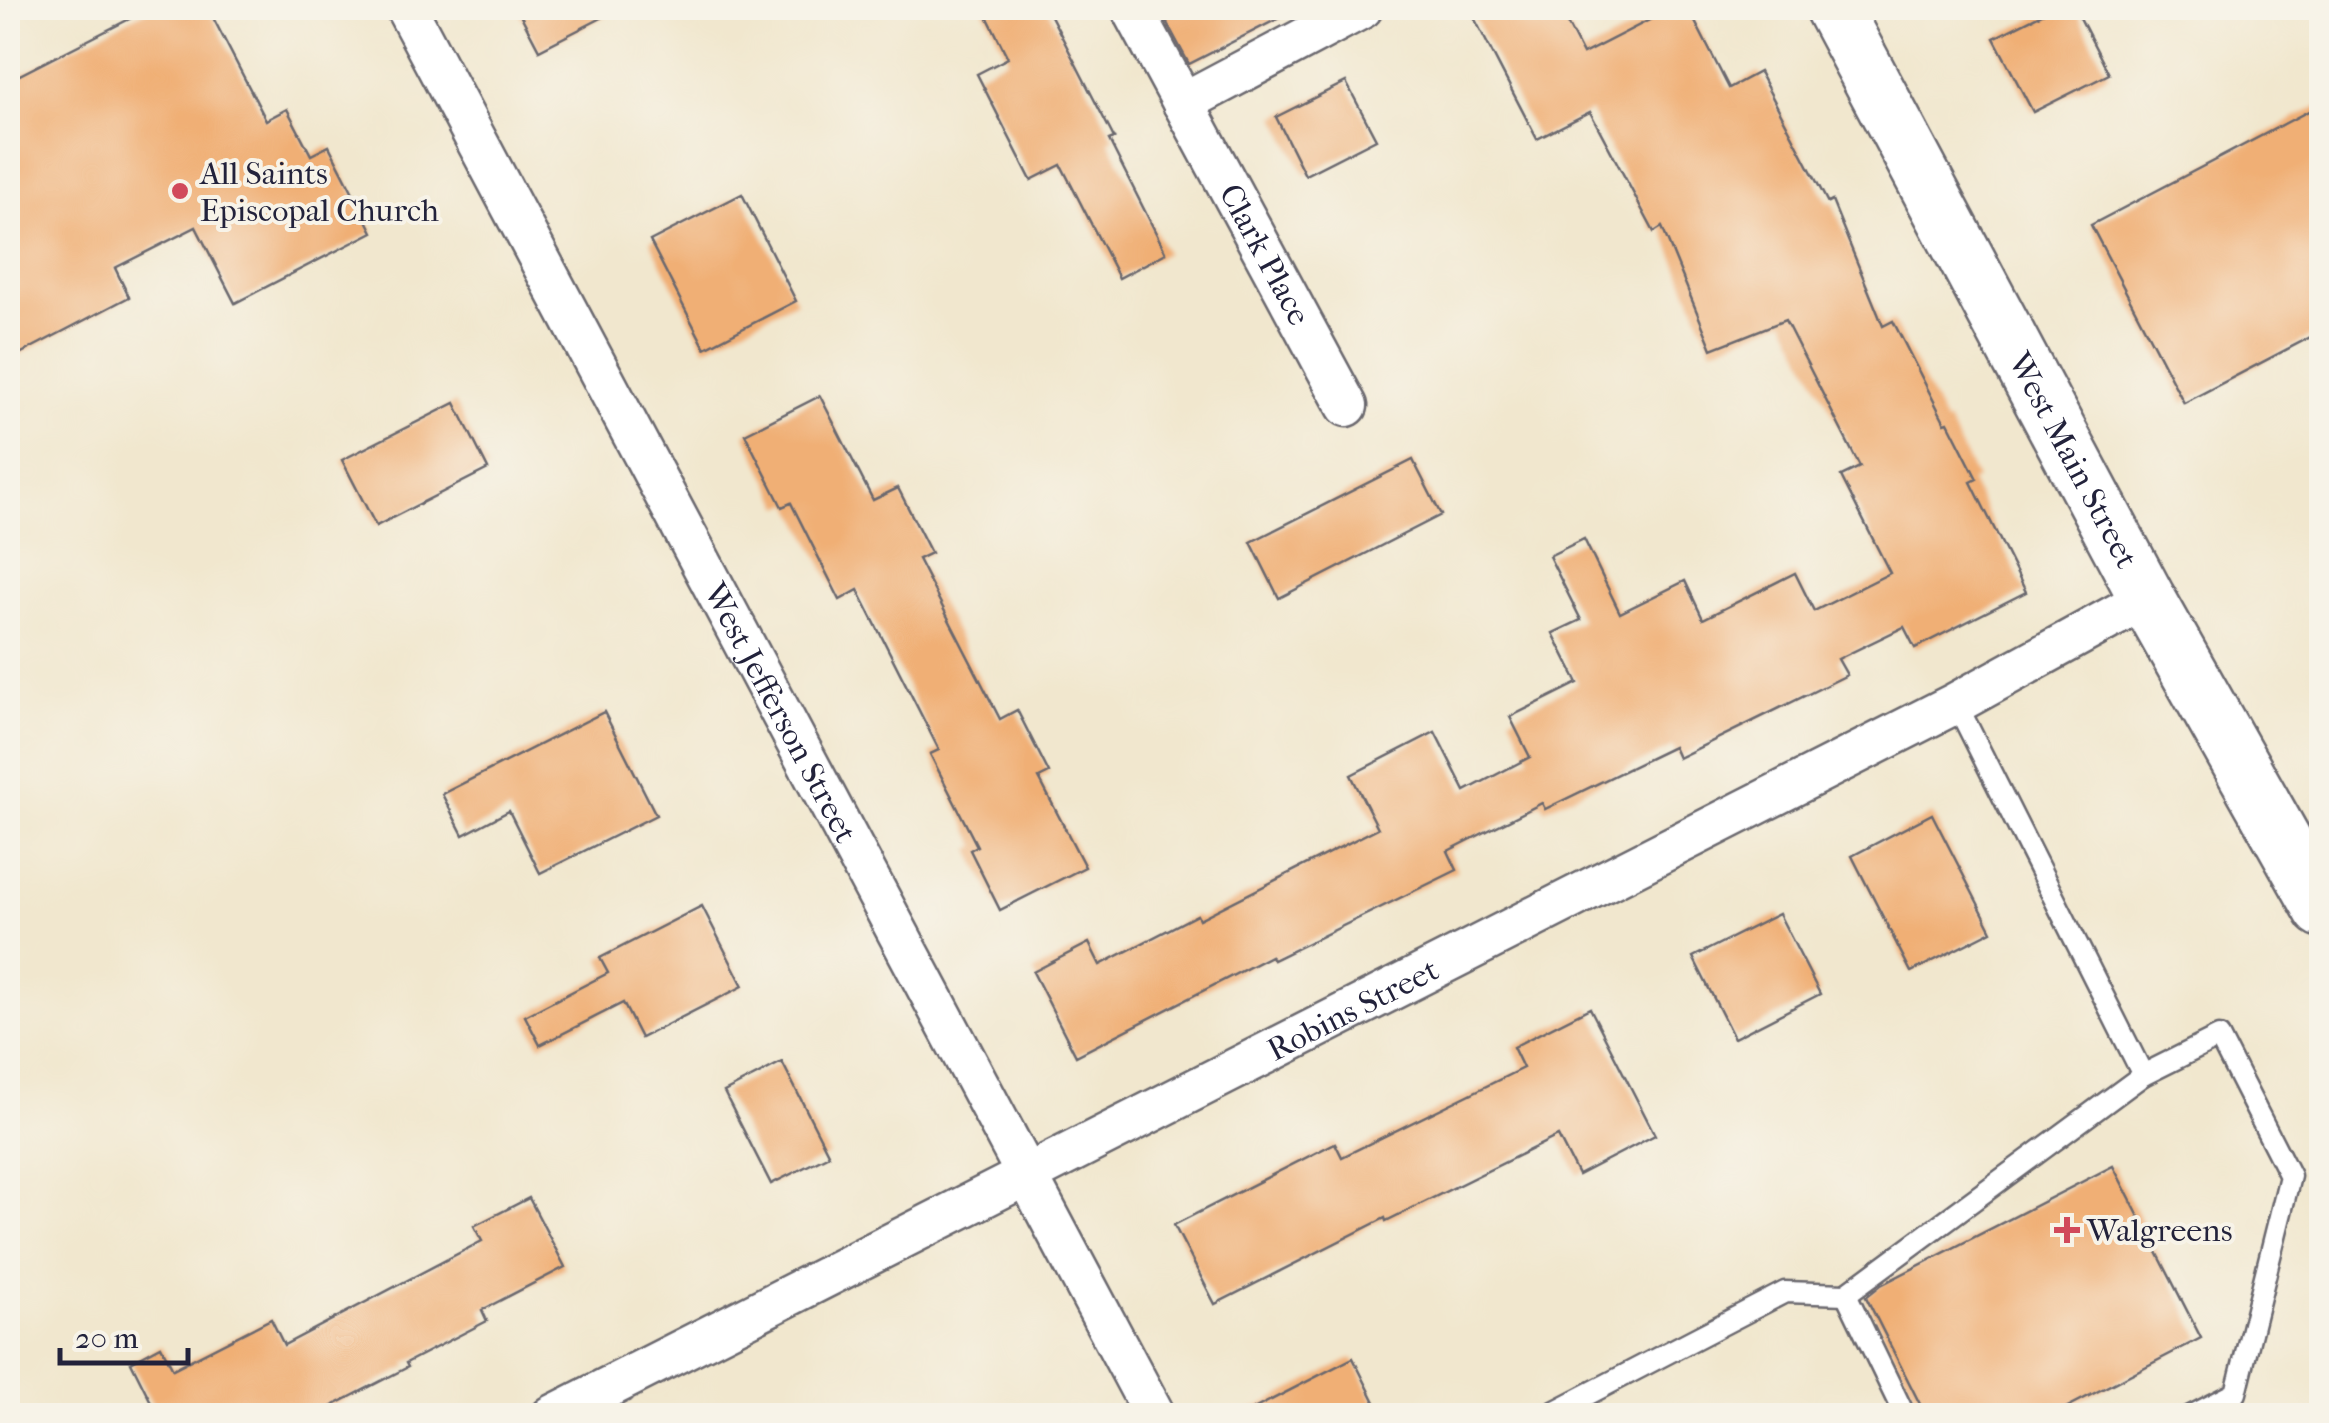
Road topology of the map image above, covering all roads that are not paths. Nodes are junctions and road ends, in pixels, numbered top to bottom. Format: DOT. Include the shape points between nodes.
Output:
graph roads {
  1 [pos="406,8"];
  2 [pos="1132,8"];
  3 [pos="1362,8"];
  4 [pos="1834,8"];
  5 [pos="1183,103"];
  6 [pos="1347,406"];
  7 [pos="2148,598"];
  8 [pos="1956,704"];
  9 [pos="2322,909"];
  10 [pos="2143,1076"];
  11 [pos="1026,1174"];
  12 [pos="1846,1294"];
  13 [pos="552,1416"];
  14 [pos="1155,1416"];
  15 [pos="1546,1416"];
  16 [pos="1905,1416"];
  17 [pos="2191,1416"];
  1 -- 11 [label="street, West Jefferson Street"];
  2 -- 5 [label="street, Clark Place"];
  3 -- 5 [label="street"];
  4 -- 7 [label="main road, West Main Street"];
  5 -- 6 [label="street, Clark Place"];
  7 -- 8 [label="street, Robins Street"];
  7 -- 9 [label="main road, West Main Street"];
  8 -- 10 [label="lane"];
  8 -- 11 [label="street, Robins Street"];
  10 -- 12 [label="lane"];
  10 -- 17 [label="lane" via="2219,1037 2290,1176 2236,1393"];
  11 -- 13 [label="street, Robins Street"];
  11 -- 14 [label="street, West Jefferson Street"];
  12 -- 15 [label="lane" via="1785,1292"];
  12 -- 16 [label="lane"];
}
